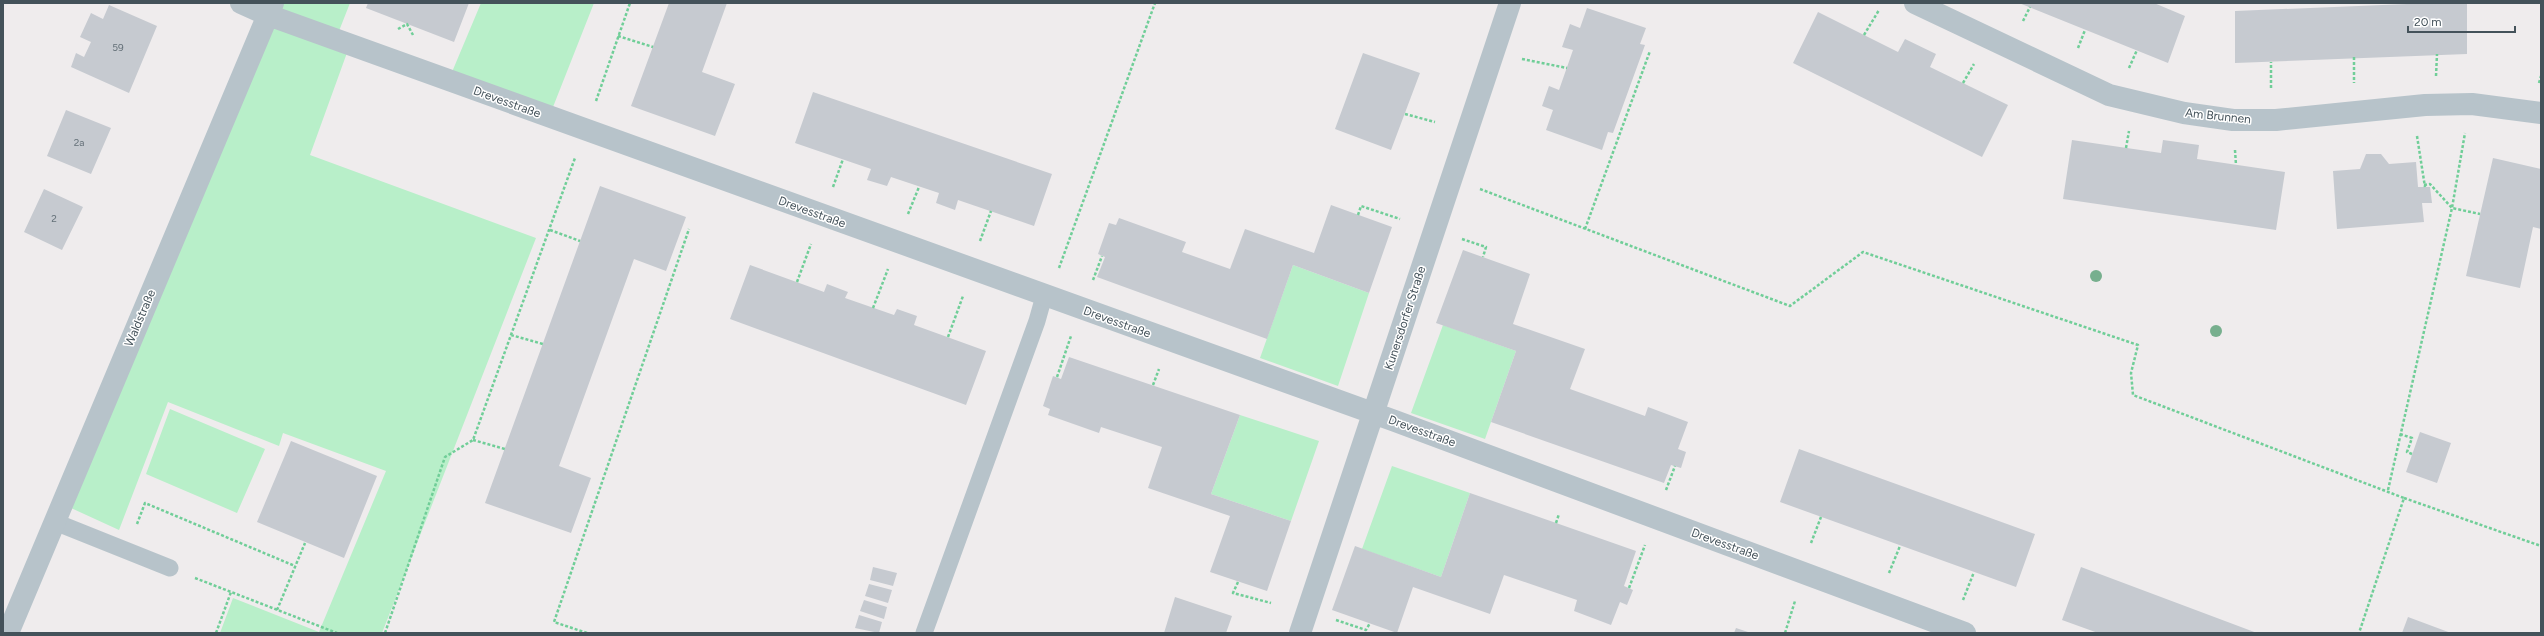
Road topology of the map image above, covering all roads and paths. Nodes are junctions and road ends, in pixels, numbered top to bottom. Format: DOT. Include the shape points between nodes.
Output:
graph roads {
  1 [pos="241,3"];
  2 [pos="630,3"];
  3 [pos="1155,3"];
  4 [pos="1510,3"];
  5 [pos="1915,3"];
  6 [pos="2030,7"];
  7 [pos="270,9"];
  8 [pos="1879,10"];
  9 [pos="2020,26"];
  10 [pos="2085,30"];
  11 [pos="1864,35"];
  12 [pos="618,36"];
  13 [pos="653,47"];
  14 [pos="2137,50"];
  15 [pos="1650,51"];
  16 [pos="2077,51"];
  17 [pos="2437,54"];
  18 [pos="2354,58"];
  19 [pos="1521,59"];
  20 [pos="1976,61"];
  21 [pos="2271,62"];
  22 [pos="1567,68"];
  23 [pos="2127,72"];
  24 [pos="2436,81"];
  25 [pos="1963,83"];
  26 [pos="2354,86"];
  27 [pos="2271,88"];
  28 [pos="2541,113"];
  29 [pos="1405,114"];
  30 [pos="1435,122"];
  31 [pos="2130,129"];
  32 [pos="585,131"];
  33 [pos="2416,132"];
  34 [pos="2466,132"];
  35 [pos="2126,148"];
  36 [pos="843,159"];
  37 [pos="919,187"];
  38 [pos="1476,188"];
  39 [pos="830,193"];
  40 [pos="2452,208"];
  41 [pos="991,211"];
  42 [pos="2480,214"];
  43 [pos="1358,215"];
  44 [pos="1400,219"];
  45 [pos="906,221"];
  46 [pos="689,229"];
  47 [pos="1585,229"];
  48 [pos="550,230"];
  49 [pos="813,238"];
  50 [pos="1459,238"];
  51 [pos="580,240"];
  52 [pos="978,247"];
  53 [pos="1102,256"];
  54 [pos="1483,257"];
  55 [pos="889,266"];
  56 [pos="1056,276"];
  57 [pos="797,282"];
  58 [pos="1092,282"];
  59 [pos="964,294"];
  60 [pos="1044,296"];
  61 [pos="873,308"];
  62 [pos="1072,334"];
  63 [pos="511,335"];
  64 [pos="948,337"];
  65 [pos="543,344"];
  66 [pos="1160,366"];
  67 [pos="1057,377"];
  68 [pos="1153,385"];
  69 [pos="1373,414"];
  70 [pos="2400,434"];
  71 [pos="473,440"];
  72 [pos="505,449"];
  73 [pos="2412,454"];
  74 [pos="1676,466"];
  75 [pos="2388,490"];
  76 [pos="1664,493"];
  77 [pos="2404,498"];
  78 [pos="1559,513"];
  79 [pos="1821,517"];
  80 [pos="55,522"];
  81 [pos="1556,523"];
  82 [pos="305,543"];
  83 [pos="1646,544"];
  84 [pos="1810,546"];
  85 [pos="1900,546"];
  86 [pos="2541,546"];
  87 [pos="127,551"];
  88 [pos="295,566"];
  89 [pos="170,568"];
  90 [pos="1974,572"];
  91 [pos="1888,574"];
  92 [pos="1238,582"];
  93 [pos="1629,588"];
  94 [pos="231,592"];
  95 [pos="1796,600"];
  96 [pos="1963,601"];
  97 [pos="1271,603"];
  98 [pos="278,610"];
  99 [pos="1329,617"];
  100 [pos="1370,623"];
  101 [pos="8,633"];
  102 [pos="216,633"];
  103 [pos="337,633"];
  104 [pos="385,633"];
  105 [pos="587,633"];
  106 [pos="924,633"];
  107 [pos="1300,633"];
  108 [pos="1785,633"];
  109 [pos="1965,633"];
  110 [pos="2359,633"];
  1 -- 7 [label="street, Drevesstraße"];
  2 -- 12 [label="path"];
  3 -- 56 [label="path"];
  4 -- 69 [label="street, Kunersdorfer Straße"];
  5 -- 28 [label="street, Am Brunnen" via="2109,95 2184,114 2232,120 2276,120 2425,105 2472,104"];
  6 -- 9 [label="path"];
  7 -- 32 [label="street, Drevesstraße"];
  7 -- 80 [label="street, Waldstraße"];
  8 -- 11 [label="path"];
  10 -- 16 [label="path"];
  12 -- 13 [label="path"];
  12 -- 32 [label="path"];
  14 -- 23 [label="path"];
  15 -- 47 [label="path"];
  17 -- 24 [label="path"];
  18 -- 26 [label="path"];
  19 -- 22 [label="path"];
  20 -- 25 [label="path"];
  21 -- 27 [label="path"];
  29 -- 30 [label="path"];
  31 -- 35 [label="path"];
  32 -- 48 [label="path"];
  32 -- 60 [label="street, Drevesstraße"];
  33 -- 40 [label="path" via="2424,186 2430,184"];
  34 -- 40 [label="path"];
  36 -- 39 [label="path"];
  37 -- 45 [label="path"];
  38 -- 47 [label="path"];
  40 -- 42 [label="path"];
  40 -- 70 [label="path"];
  41 -- 52 [label="path"];
  43 -- 44 [label="path" via="1361,206"];
  46 -- 105 [label="path" via="554,622"];
  47 -- 75 [label="path" via="1790,306 1863,252 2138,345 2131,373 2133,395"];
  48 -- 51 [label="path"];
  48 -- 63 [label="path"];
  49 -- 57 [label="path"];
  50 -- 54 [label="path" via="1486,247"];
  53 -- 58 [label="path"];
  55 -- 61 [label="path"];
  59 -- 64 [label="path"];
  60 -- 69 [label="street, Drevesstraße"];
  60 -- 106 [label="lane"];
  62 -- 67 [label="path"];
  63 -- 65 [label="path"];
  63 -- 71 [label="path"];
  66 -- 68 [label="path"];
  69 -- 107 [label="street, Kunersdorfer Straße"];
  69 -- 109 [label="street, Drevesstraße"];
  70 -- 73 [label="path" via="2412,438 2407,452"];
  70 -- 75 [label="path"];
  71 -- 72 [label="path"];
  71 -- 104 [label="path" via="445,457"];
  74 -- 76 [label="path"];
  75 -- 77 [label="path"];
  77 -- 86 [label="path"];
  77 -- 110 [label="path"];
  78 -- 81 [label="path"];
  79 -- 84 [label="path"];
  80 -- 87 [label="lane"];
  80 -- 101 [label="street, Waldstraße"];
  82 -- 88 [label="path"];
  83 -- 93 [label="path"];
  85 -- 91 [label="path"];
  87 -- 88 [label="path" via="145,503"];
  87 -- 89 [label="lane"];
  88 -- 98 [label="path"];
  89 -- 94 [label="path"];
  90 -- 96 [label="path"];
  92 -- 97 [label="path" via="1234,593"];
  94 -- 98 [label="path"];
  94 -- 102 [label="path"];
  95 -- 108 [label="path"];
  98 -- 103 [label="path"];
  99 -- 100 [label="path" via="1366,630"];
}
